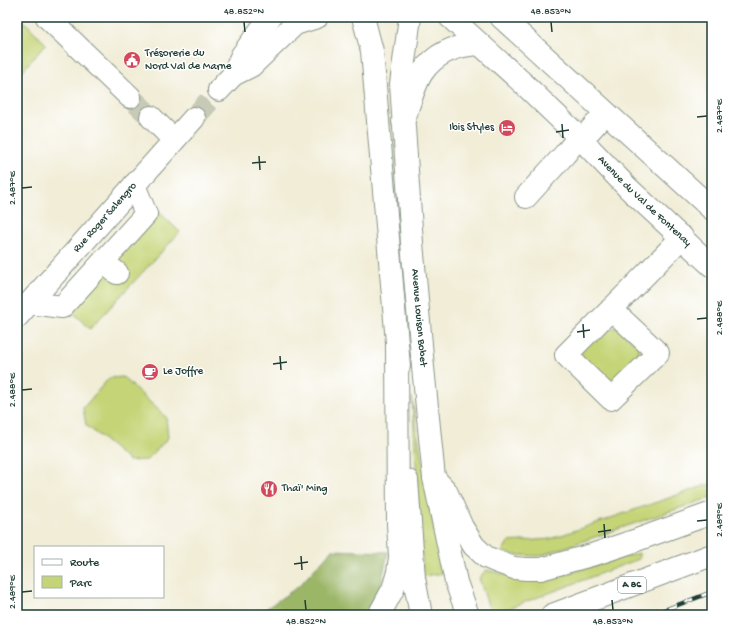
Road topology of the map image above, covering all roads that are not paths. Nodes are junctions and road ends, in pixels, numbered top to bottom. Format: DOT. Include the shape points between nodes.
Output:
graph roads {
  1 [pos="47,17"];
  2 [pos="270,17"];
  3 [pos="363,17"];
  4 [pos="410,17"];
  5 [pos="450,17"];
  6 [pos="501,17"];
  7 [pos="314,18"];
  8 [pos="480,44"];
  9 [pos="130,97"];
  10 [pos="601,108"];
  11 [pos="151,117"];
  12 [pos="194,118"];
  13 [pos="403,122"];
  14 [pos="579,137"];
  15 [pos="174,140"];
  16 [pos="134,185"];
  17 [pos="526,197"];
  18 [pos="712,209"];
  19 [pos="682,237"];
  20 [pos="712,266"];
  21 [pos="611,309"];
  22 [pos="23,310"];
  23 [pos="398,346"];
  24 [pos="434,478"];
  25 [pos="712,513"];
  26 [pos="712,555"];
  27 [pos="379,615"];
  28 [pos="420,615"];
  29 [pos="468,615"];
  30 [pos="552,615"];
  1 -- 9 [label="main road"];
  2 -- 7 [label="main road" via="226,82 251,66 295,24"];
  3 -- 23 [label="main road, Avenue Louison Bobet" via="372,51"];
  4 -- 13 [label="main road, Avenue Louison Bobet" via="401,84"];
  5 -- 8 [label="main road, Avenue du Val de Fontenay"];
  6 -- 10 [label="main road"];
  8 -- 13 [label="main road" via="456,47 436,57 429,64 421,74"];
  8 -- 14 [label="main road, Avenue du Val de Fontenay"];
  10 -- 14 [label="main road" via="601,118 585,136"];
  10 -- 18 [label="main road"];
  11 -- 15 [label="main road"];
  12 -- 15 [label="main road, Rue Roger Salengro"];
  13 -- 24 [label="main road, Avenue Louison Bobet"];
  14 -- 17 [label="main road"];
  14 -- 19 [label="main road, Avenue du Val de Fontenay" via="628,188"];
  15 -- 16 [label="main road, Rue Roger Salengro"];
  16 -- 22 [label="main road, Rue Roger Salengro"];
  16 -- 22 [label="main road" via="146,214 110,267 62,306"];
  19 -- 20 [label="main road, Avenue du Val de Fontenay"];
  19 -- 21 [label="main road"];
  23 -- 27 [label="main road" via="400,557 393,589"];
  23 -- 28 [label="main road, Avenue Louison Bobet" via="414,578"];
  24 -- 25 [label="main road" via="446,491 462,527 474,546 486,557 514,568 541,568 595,554"];
  24 -- 29 [label="main road, Avenue Louison Bobet" via="456,582"];
  26 -- 30 [label="main road, A 86"];
}
